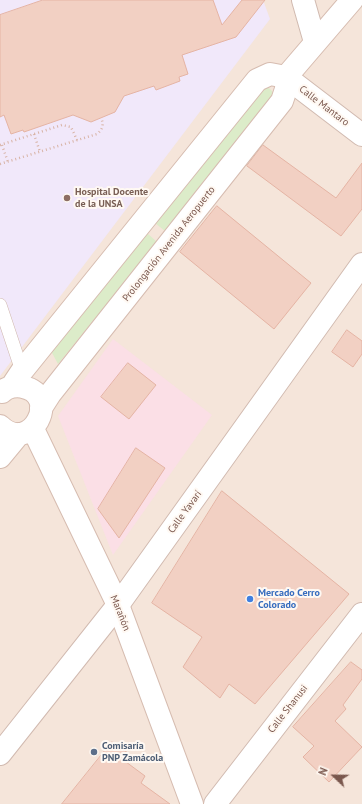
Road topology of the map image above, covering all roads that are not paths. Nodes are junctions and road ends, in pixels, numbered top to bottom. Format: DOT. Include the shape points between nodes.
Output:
graph roads {
  1 [pos="303,0"];
  2 [pos="352,0"];
  3 [pos="315,42"];
  4 [pos="286,76"];
  5 [pos="362,135"];
  6 [pos="362,264"];
  7 [pos="0,305"];
  8 [pos="12,384"];
  9 [pos="42,408"];
  10 [pos="17,429"];
  11 [pos="0,457"];
  12 [pos="118,605"];
  13 [pos="362,614"];
  14 [pos="0,754"];
  15 [pos="192,804"];
  16 [pos="215,804"];
  1 -- 3 [label="street"];
  2 -- 3 [label="street"];
  3 -- 4 [label="street"];
  4 -- 5 [label="street, Calle Mantaro"];
  4 -- 8 [label="street" via="270,74 257,80"];
  4 -- 9 [label="street, Prolongación Avenida Aeropuerto" via="286,89 282,101 50,394"];
  6 -- 12 [label="street, Calle Yavarí"];
  7 -- 8 [label="lane"];
  8 -- 9 [label="street" via="28,388 35,393"];
  9 -- 10 [label="street, Prolongación Avenida Aeropuerto" via="38,423"];
  10 -- 11 [label="street"];
  10 -- 12 [label="street, Marañón"];
  12 -- 14 [label="street, Calle Yavarí"];
  12 -- 15 [label="street, Marañón"];
  13 -- 16 [label="street, Calle Shanusi"];
}
